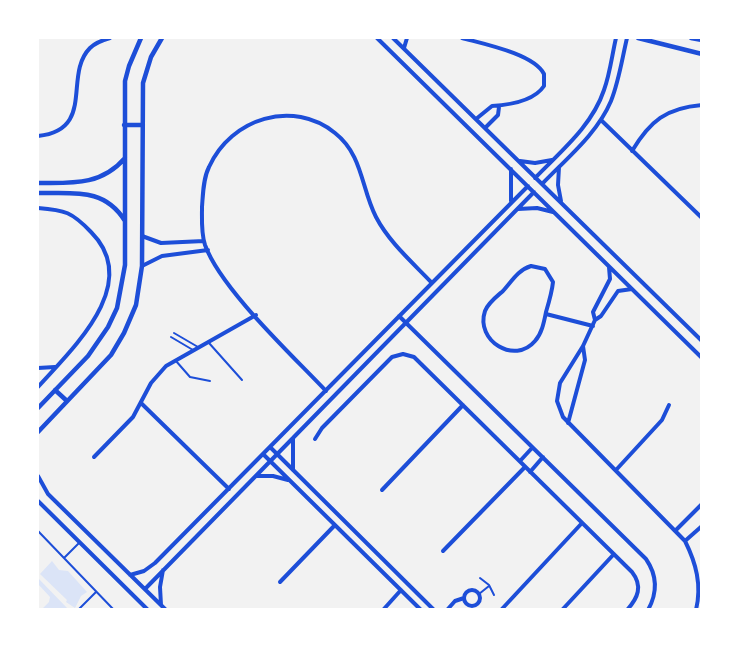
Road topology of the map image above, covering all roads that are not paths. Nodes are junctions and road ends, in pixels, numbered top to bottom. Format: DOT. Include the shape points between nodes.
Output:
graph roads {
  1 [pos="110,38"];
  2 [pos="141,38"];
  3 [pos="163,38"];
  4 [pos="377,38"];
  5 [pos="393,38"];
  6 [pos="407,38"];
  7 [pos="462,38"];
  8 [pos="616,38"];
  9 [pos="627,38"];
  10 [pos="638,38"];
  11 [pos="691,38"];
  12 [pos="702,40"];
  13 [pos="404,48"];
  14 [pos="702,54"];
  15 [pos="702,105"];
  16 [pos="499,107"];
  17 [pos="476,119"];
  18 [pos="601,120"];
  19 [pos="124,125"];
  20 [pos="142,125"];
  21 [pos="486,128"];
  22 [pos="38,136"];
  23 [pos="632,151"];
  24 [pos="125,158"];
  25 [pos="552,160"];
  26 [pos="519,161"];
  27 [pos="559,167"];
  28 [pos="511,169"];
  29 [pos="536,178"];
  30 [pos="38,183"];
  31 [pos="79,183"];
  32 [pos="542,184"];
  33 [pos="528,186"];
  34 [pos="534,192"];
  35 [pos="38,193"];
  36 [pos="80,194"];
  37 [pos="511,203"];
  38 [pos="562,203"];
  39 [pos="38,208"];
  40 [pos="518,209"];
  41 [pos="554,212"];
  42 [pos="702,218"];
  43 [pos="125,221"];
  44 [pos="142,236"];
  45 [pos="204,242"];
  46 [pos="208,250"];
  47 [pos="142,266"];
  48 [pos="609,266"];
  49 [pos="432,283"];
  50 [pos="632,289"];
  51 [pos="546,314"];
  52 [pos="256,315"];
  53 [pos="399,316"];
  54 [pos="595,320"];
  55 [pos="406,323"];
  56 [pos="593,326"];
  57 [pos="174,333"];
  58 [pos="171,337"];
  59 [pos="702,341"];
  60 [pos="208,342"];
  61 [pos="583,346"];
  62 [pos="198,347"];
  63 [pos="192,350"];
  64 [pos="702,358"];
  65 [pos="175,360"];
  66 [pos="56,367"];
  67 [pos="38,368"];
  68 [pos="242,380"];
  69 [pos="210,381"];
  70 [pos="38,387"];
  71 [pos="55,390"];
  72 [pos="326,391"];
  73 [pos="67,402"];
  74 [pos="141,403"];
  75 [pos="463,405"];
  76 [pos="669,405"];
  77 [pos="38,408"];
  78 [pos="568,423"];
  79 [pos="38,432"];
  80 [pos="293,438"];
  81 [pos="315,439"];
  82 [pos="270,448"];
  83 [pos="532,448"];
  84 [pos="264,454"];
  85 [pos="277,454"];
  86 [pos="94,457"];
  87 [pos="543,458"];
  88 [pos="271,461"];
  89 [pos="520,461"];
  90 [pos="525,467"];
  91 [pos="293,470"];
  92 [pos="616,470"];
  93 [pos="530,472"];
  94 [pos="38,476"];
  95 [pos="256,476"];
  96 [pos="290,481"];
  97 [pos="229,489"];
  98 [pos="382,490"];
  99 [pos="48,494"];
  100 [pos="39,502"];
  101 [pos="702,504"];
  102 [pos="582,522"];
  103 [pos="335,525"];
  104 [pos="702,526"];
  105 [pos="676,530"];
  106 [pos="38,531"];
  107 [pos="685,541"];
  108 [pos="80,542"];
  109 [pos="443,551"];
  110 [pos="614,554"];
  111 [pos="64,558"];
  112 [pos="164,569"];
  113 [pos="130,575"];
  114 [pos="480,578"];
  115 [pos="280,582"];
  116 [pos="489,585"];
  117 [pos="144,589"];
  118 [pos="402,590"];
  119 [pos="96,592"];
  120 [pos="479,594"];
  121 [pos="494,595"];
  122 [pos="464,598"];
  123 [pos="161,605"];
  124 [pos="470,607"];
  125 [pos="78,610"];
  126 [pos="114,610"];
  127 [pos="148,610"];
  128 [pos="166,610"];
  129 [pos="382,610"];
  130 [pos="421,610"];
  131 [pos="434,610"];
  132 [pos="447,610"];
  133 [pos="463,610"];
  134 [pos="501,610"];
  135 [pos="562,610"];
  136 [pos="627,610"];
  137 [pos="648,610"];
  138 [pos="696,610"];
  1 -- 22 [label="street" via="94,44 83,59 76,105 68,122 54,133"];
  2 -- 19 [label="street" via="125,82"];
  3 -- 20 [label="street" via="146,69"];
  4 -- 28 [label="street"];
  5 -- 13 [label="street"];
  6 -- 13 [label="street"];
  7 -- 16 [label="street" via="522,57 537,64 544,74 544,86 536,95"];
  8 -- 25 [label="street" via="608,80 597,108 580,132"];
  9 -- 18 [label="street" via="614,92"];
  10 -- 14 [label="street"];
  11 -- 12 [label="street"];
  13 -- 17 [label="street"];
  15 -- 23 [label="street" via="658,118 646,129"];
  16 -- 17 [label="street" via="492,106"];
  16 -- 21 [label="street" via="498,115"];
  17 -- 21 [label="street"];
  18 -- 23 [label="street"];
  18 -- 27 [label="street"];
  19 -- 20 [label="street"];
  19 -- 24 [label="street"];
  20 -- 44 [label="street"];
  21 -- 26 [label="street"];
  23 -- 42 [label="street"];
  24 -- 31 [label="street" via="109,173 90,182"];
  24 -- 43 [label="street"];
  25 -- 26 [label="street"];
  25 -- 29 [label="street"];
  26 -- 29 [label="street"];
  27 -- 32 [label="street"];
  27 -- 38 [label="street"];
  28 -- 33 [label="street"];
  28 -- 37 [label="street"];
  29 -- 32 [label="street"];
  30 -- 31 [label="street"];
  31 -- 36 [label="street"];
  32 -- 38 [label="street"];
  33 -- 34 [label="street"];
  33 -- 37 [label="street"];
  34 -- 40 [label="street"];
  34 -- 41 [label="street"];
  35 -- 36 [label="street"];
  36 -- 43 [label="street" via="102,198"];
  37 -- 49 [label="street"];
  38 -- 59 [label="street"];
  39 -- 66 [label="street" via="63,210 77,218 103,247 109,269 106,292 97,316"];
  40 -- 41 [label="street"];
  40 -- 55 [label="street"];
  41 -- 48 [label="street"];
  43 -- 71 [label="street" via="125,265 117,308 98,344"];
  44 -- 45 [label="street" via="161,243"];
  44 -- 47 [label="street"];
  45 -- 46 [label="street"];
  45 -- 49 [label="street" via="204,184 216,153 227,139 256,121 289,115 306,117 336,133 350,148 382,227"];
  46 -- 47 [label="street" via="162,256"];
  46 -- 52 [label="street" via="229,284"];
  47 -- 73 [label="street" via="136,305 120,342"];
  48 -- 50 [label="street"];
  48 -- 54 [label="street" via="610,279 593,312"];
  49 -- 53 [label="street"];
  50 -- 54 [label="street" via="618,291"];
  50 -- 64 [label="street"];
  51 -- 51 [label="street" via="536,341 522,350 498,347 484,327 489,304 518,272 531,266 545,270 553,282"];
  51 -- 56 [label="street"];
  52 -- 60 [label="street"];
  52 -- 72 [label="street"];
  53 -- 55 [label="street"];
  53 -- 72 [label="street"];
  54 -- 56 [label="street"];
  55 -- 80 [label="street"];
  55 -- 83 [label="street"];
  56 -- 61 [label="street"];
  57 -- 62 [label="lane"];
  58 -- 63 [label="lane"];
  60 -- 62 [label="street"];
  60 -- 68 [label="lane"];
  61 -- 78 [label="street" via="585,360"];
  61 -- 78 [label="street" via="564,375 558,392 559,410"];
  62 -- 63 [label="street"];
  63 -- 65 [label="street"];
  65 -- 69 [label="lane" via="188,376"];
  65 -- 74 [label="street" via="158,374"];
  66 -- 67 [label="street"];
  66 -- 70 [label="street"];
  71 -- 73 [label="street"];
  71 -- 77 [label="street"];
  72 -- 82 [label="street"];
  73 -- 79 [label="street"];
  74 -- 86 [label="street" via="133,417"];
  74 -- 97 [label="street"];
  75 -- 81 [label="street" via="414,357 397,355 322,428"];
  75 -- 89 [label="street"];
  75 -- 98 [label="street"];
  76 -- 92 [label="street" via="662,420"];
  78 -- 92 [label="street"];
  80 -- 85 [label="street"];
  80 -- 91 [label="street"];
  82 -- 84 [label="street"];
  82 -- 85 [label="street"];
  83 -- 87 [label="street"];
  83 -- 89 [label="street"];
  84 -- 88 [label="street"];
  84 -- 97 [label="street"];
  85 -- 88 [label="street"];
  85 -- 91 [label="street"];
  87 -- 93 [label="street"];
  87 -- 137 [label="street" via="646,558 656,584"];
  88 -- 95 [label="street"];
  88 -- 96 [label="street"];
  89 -- 90 [label="street"];
  90 -- 93 [label="street"];
  90 -- 109 [label="street"];
  91 -- 131 [label="street"];
  92 -- 105 [label="street"];
  93 -- 102 [label="street"];
  94 -- 99 [label="street"];
  95 -- 96 [label="street"];
  95 -- 112 [label="street"];
  96 -- 103 [label="street"];
  97 -- 113 [label="street" via="155,563"];
  99 -- 100 [label="street"];
  99 -- 113 [label="street"];
  100 -- 108 [label="street"];
  101 -- 105 [label="street"];
  102 -- 110 [label="street"];
  102 -- 134 [label="street"];
  103 -- 115 [label="street"];
  103 -- 118 [label="street"];
  104 -- 107 [label="street"];
  105 -- 107 [label="street"];
  106 -- 111 [label="lane"];
  107 -- 138 [label="street" via="699,579"];
  108 -- 111 [label="lane"];
  108 -- 127 [label="street"];
  110 -- 135 [label="street"];
  110 -- 136 [label="street" via="632,572 638,584 637,597"];
  111 -- 119 [label="lane"];
  112 -- 117 [label="street"];
  112 -- 123 [label="street"];
  113 -- 117 [label="street"];
  114 -- 116 [label="lane"];
  116 -- 120 [label="lane"];
  116 -- 121 [label="lane"];
  117 -- 123 [label="street"];
  118 -- 129 [label="street"];
  118 -- 130 [label="street"];
  119 -- 125 [label="lane"];
  119 -- 126 [label="lane"];
  120 -- 122 [label="street" via="468,591"];
  120 -- 124 [label="street" via="479,603"];
  122 -- 124 [label="street"];
  122 -- 132 [label="street" via="455,601"];
  123 -- 128 [label="street"];
  124 -- 133 [label="street"];
}
